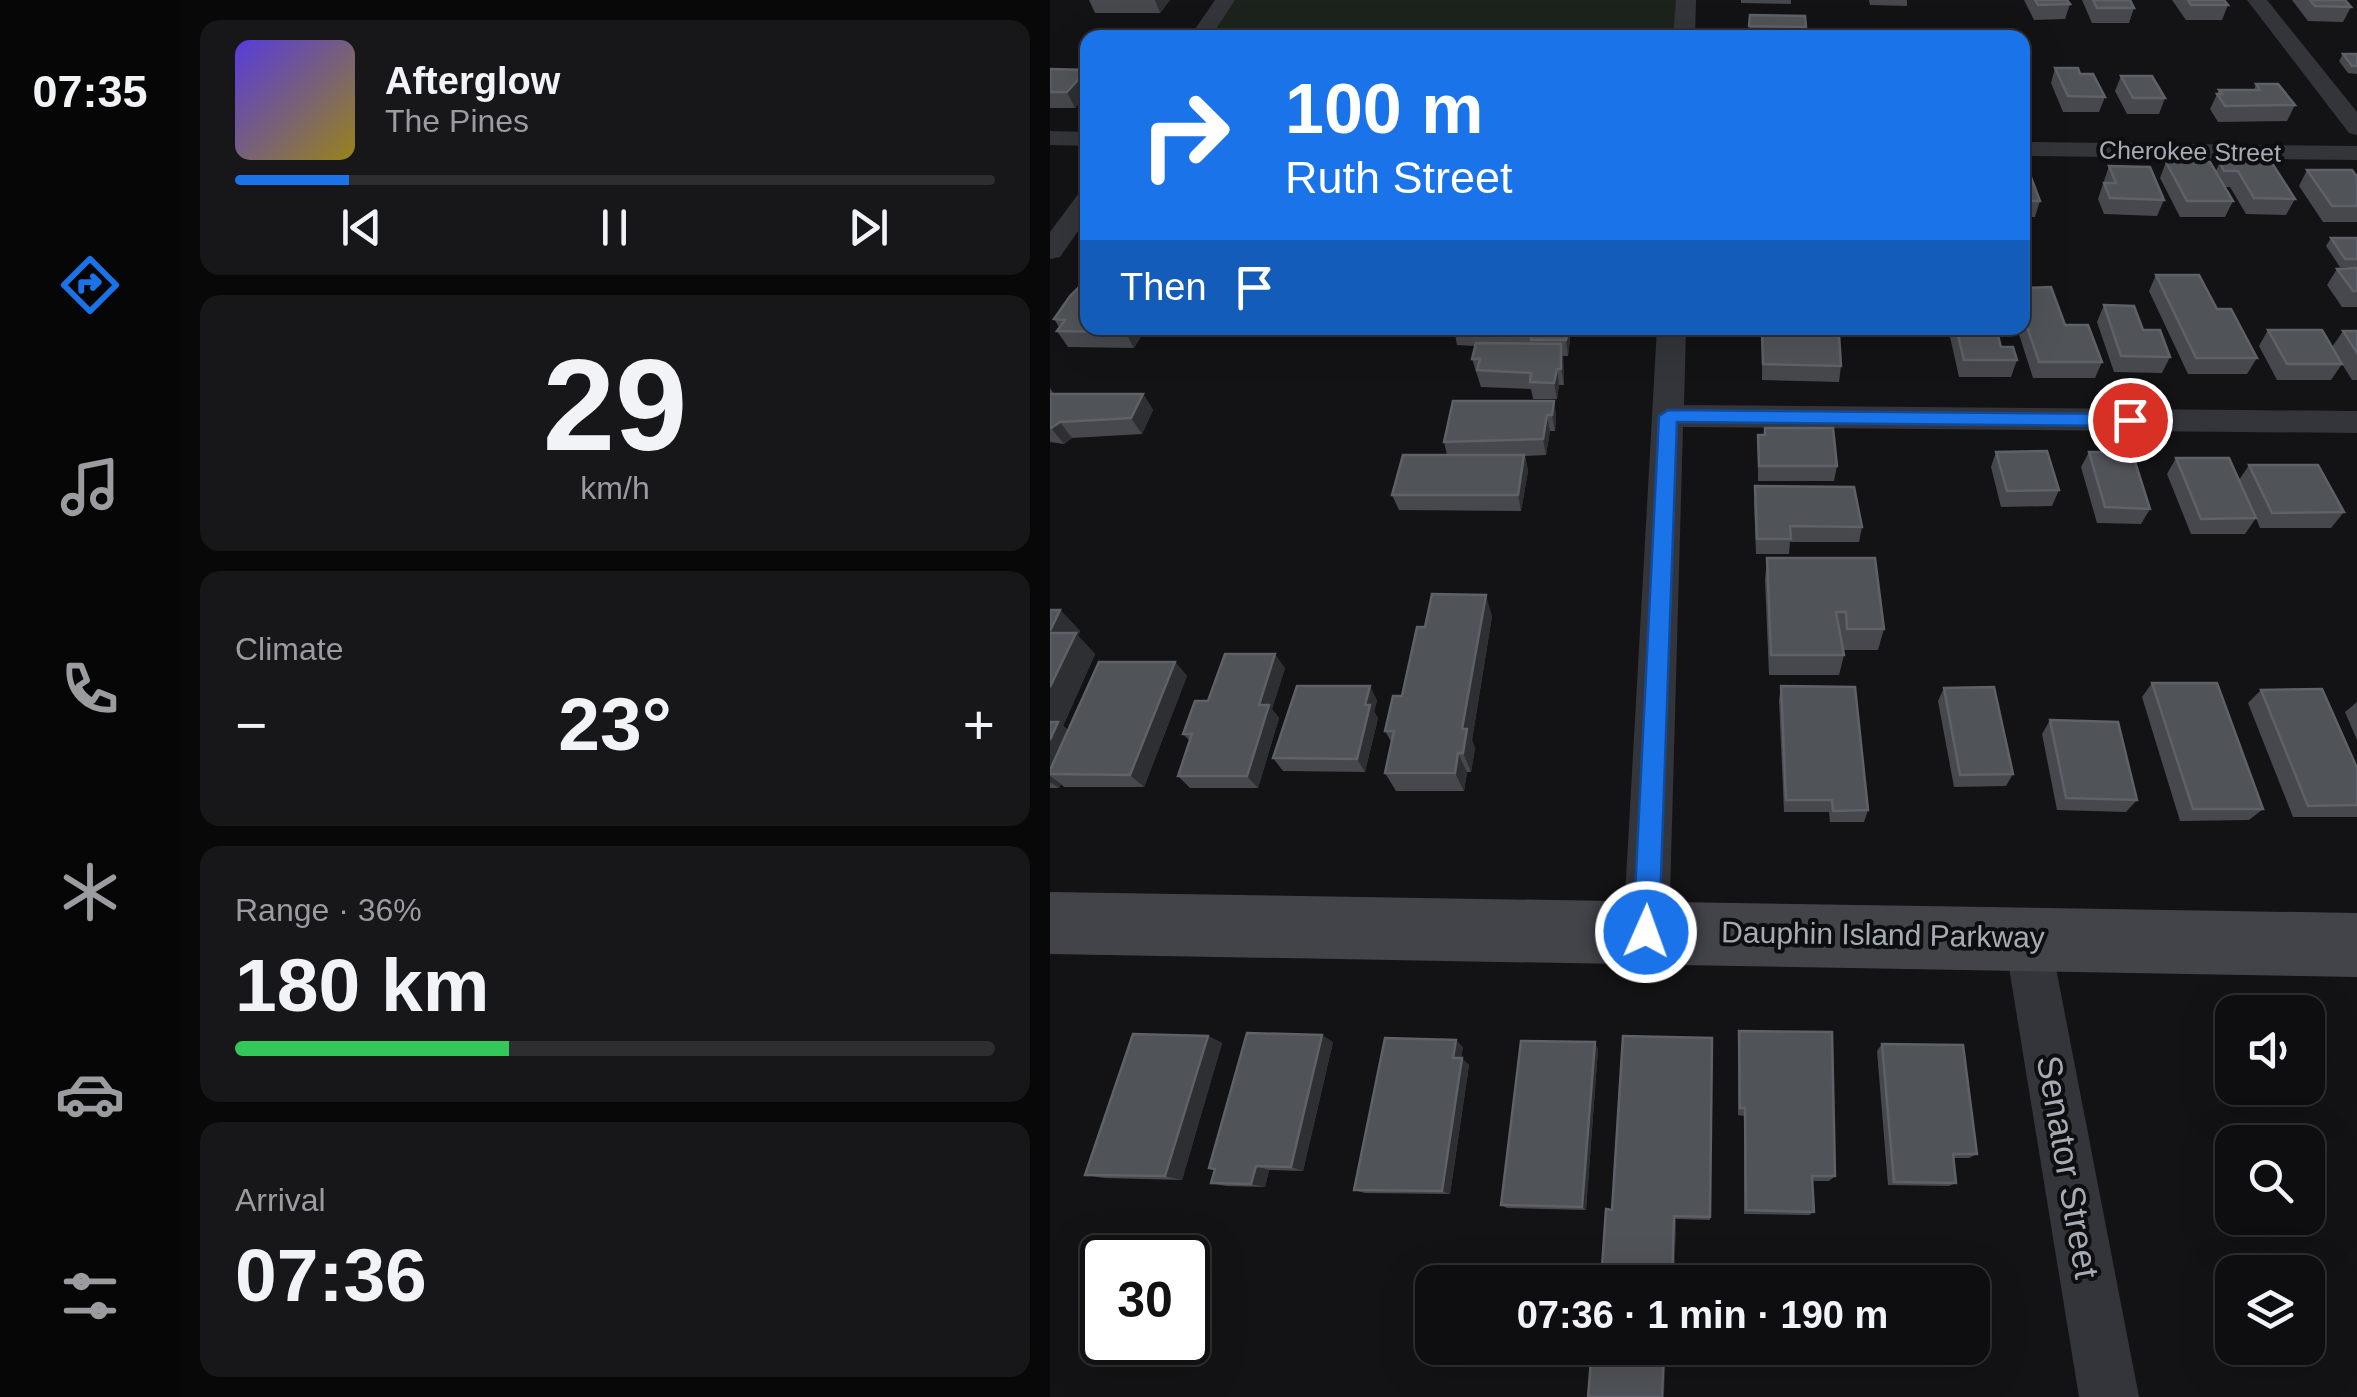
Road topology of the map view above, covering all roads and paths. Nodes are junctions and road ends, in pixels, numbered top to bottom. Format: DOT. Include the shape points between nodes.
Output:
graph roads {
  1 [pos="1224,0"];
  2 [pos="1686,0"];
  3 [pos="2257,0"];
  4 [pos="1203,30"];
  5 [pos="1684,30"];
  6 [pos="2357,128"];
  7 [pos="1050,138"];
  8 [pos="1080,138"];
  9 [pos="2030,149"];
  10 [pos="2357,153"];
  11 [pos="1080,209"];
  12 [pos="1050,252"];
  13 [pos="1672,335"];
  14 [pos="1668,416"];
  15 [pos="2357,422"];
  16 [pos="1050,923"];
  17 [pos="1646,932"];
  18 [pos="2027,937"];
  19 [pos="2357,944"];
  20 [pos="2110,1397"];
  1 -- 4 [label="street"];
  2 -- 5 [label="street"];
  3 -- 6 [label="street"];
  7 -- 8 [label="street"];
  9 -- 10 [label="street, Cherokee Street"];
  11 -- 12 [label="street"];
  13 -- 14 [label="street"];
  14 -- 15 [label="street"];
  14 -- 17 [label="street"];
  16 -- 17 [label="main road, Dauphin Island Parkway"];
  17 -- 18 [label="main road, Dauphin Island Parkway"];
  18 -- 19 [label="main road, Dauphin Island Parkway"];
  18 -- 20 [label="street, Senator Street"];
}
